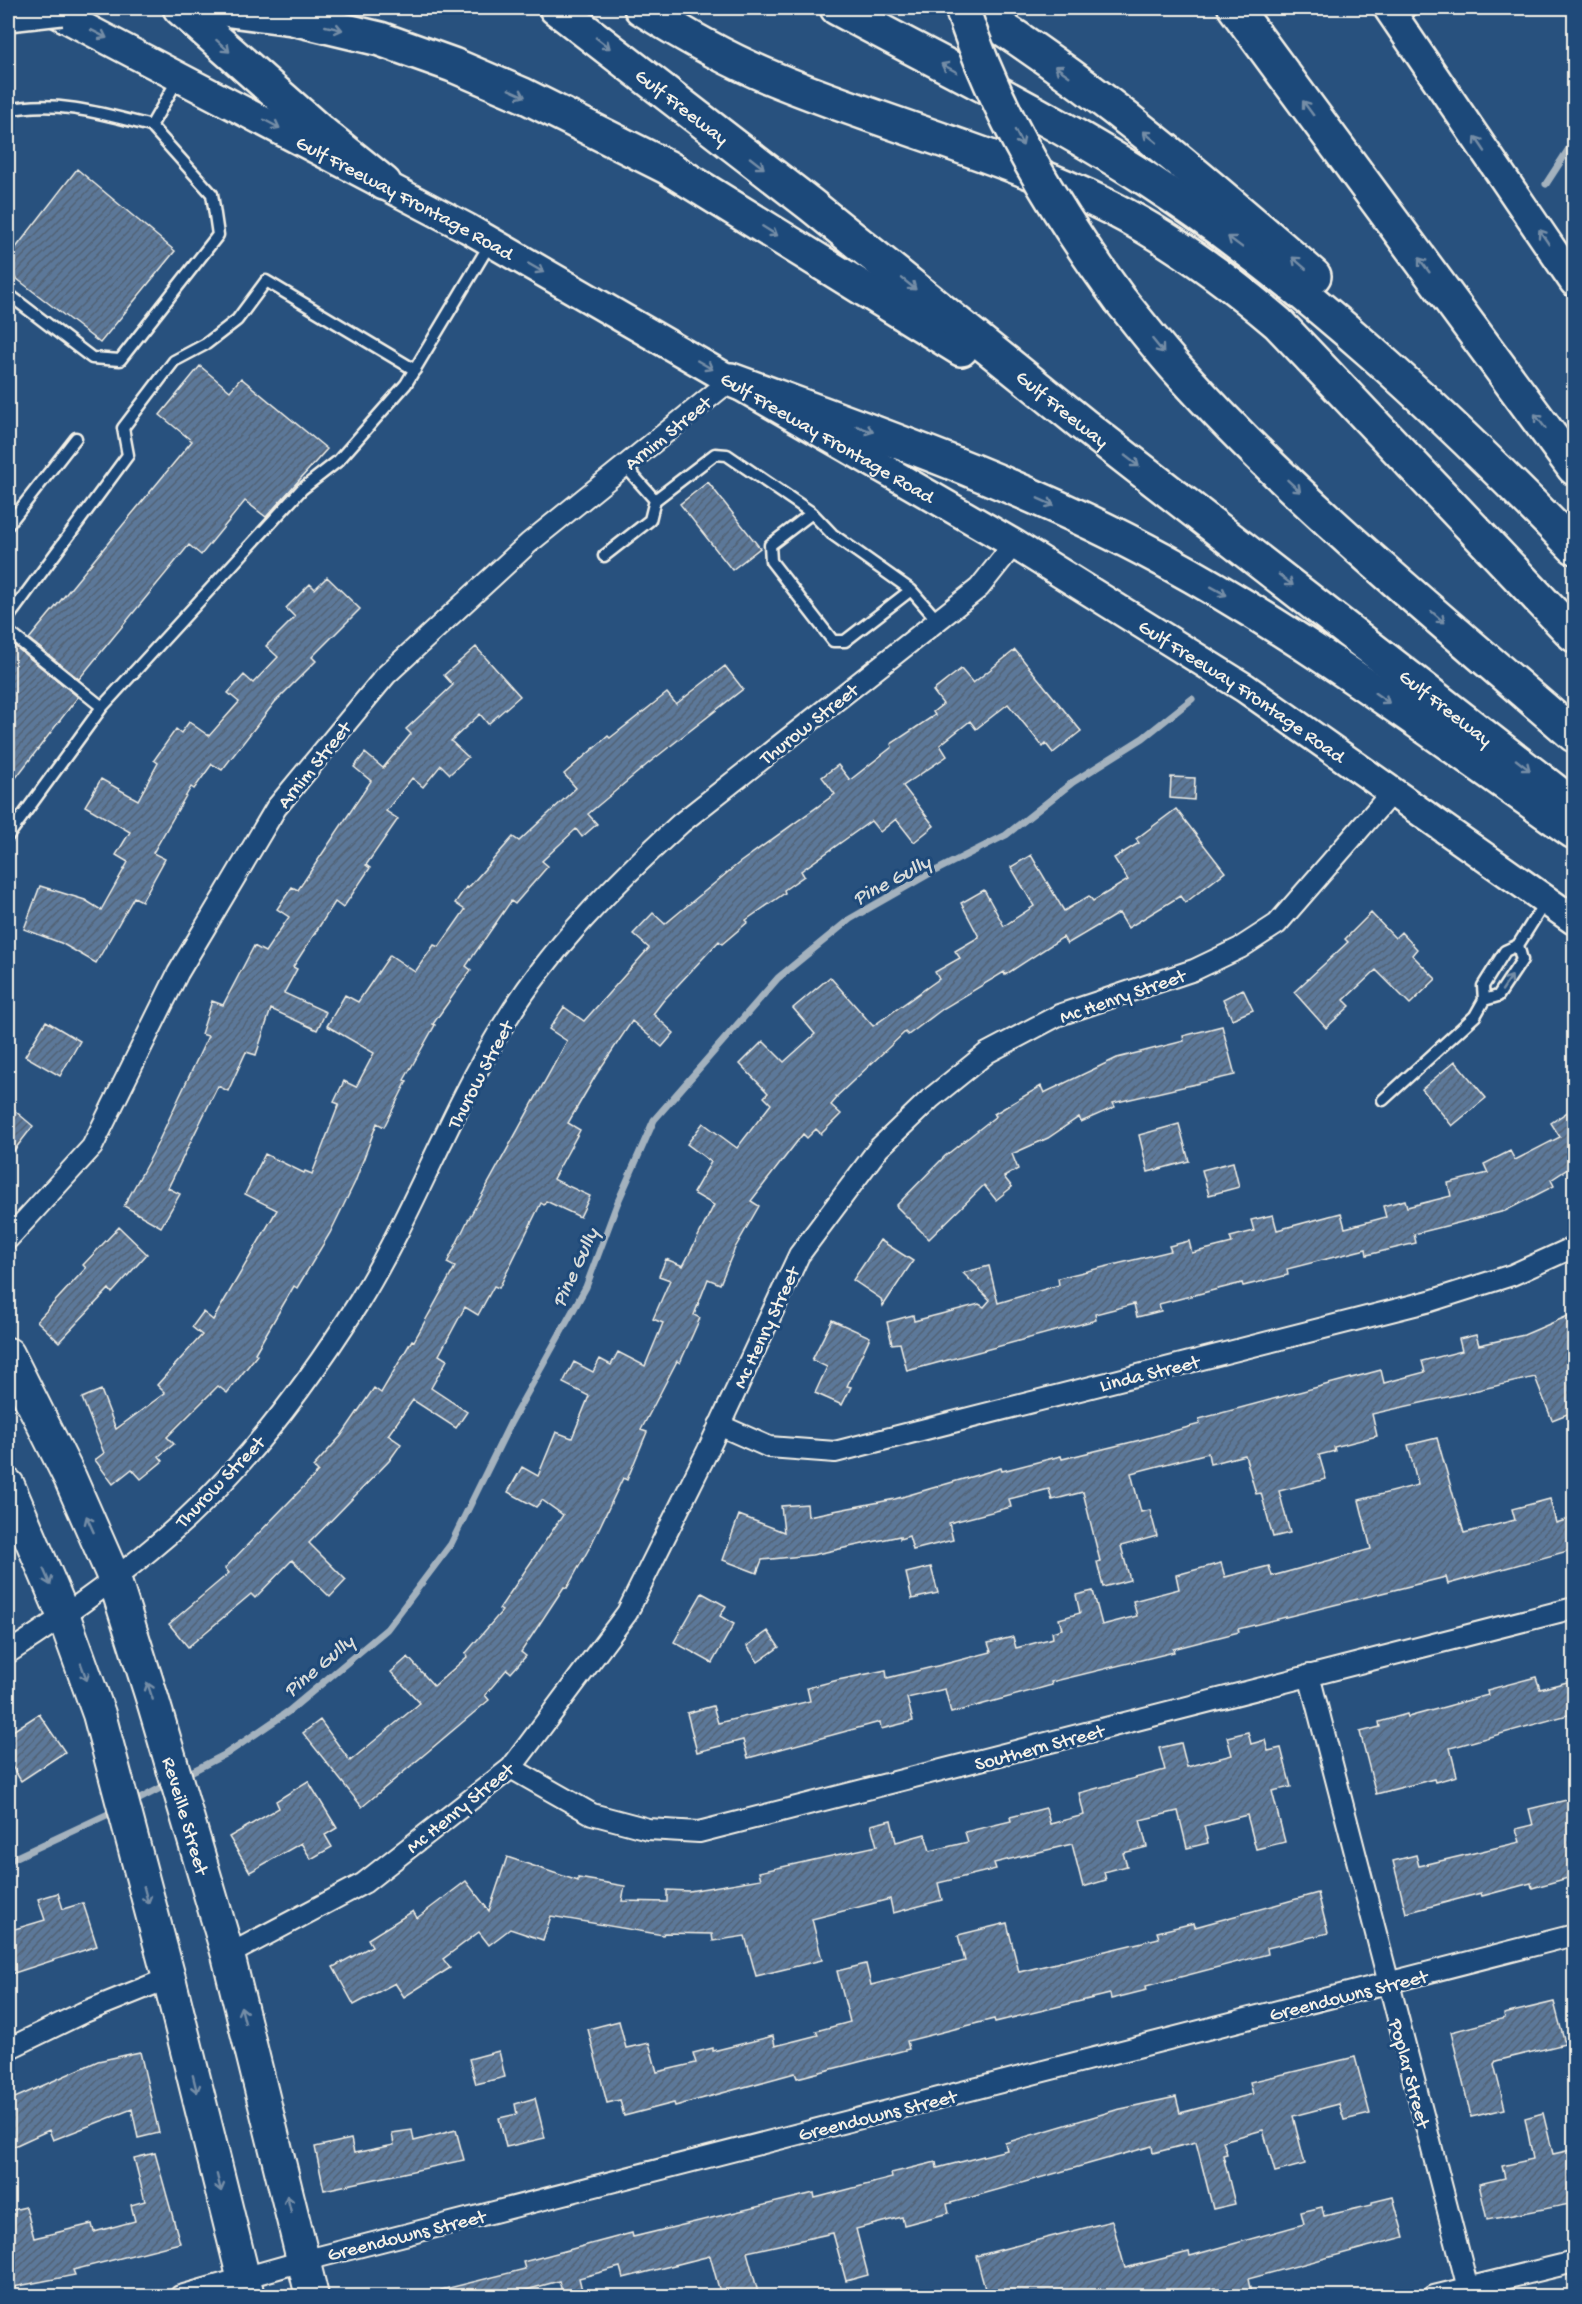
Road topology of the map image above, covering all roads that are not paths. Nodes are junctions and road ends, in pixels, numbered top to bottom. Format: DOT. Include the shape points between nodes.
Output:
graph roads {
  1 [pos="47,8"];
  2 [pos="61,8"];
  3 [pos="180,8"];
  4 [pos="214,8"];
  5 [pos="556,8"];
  6 [pos="641,8"];
  7 [pos="837,8"];
  8 [pos="962,8"];
  9 [pos="971,8"];
  10 [pos="1235,8"];
  11 [pos="1399,12"];
  12 [pos="8,14"];
  13 [pos="180,76"];
  14 [pos="8,110"];
  15 [pos="151,126"];
  16 [pos="384,183"];
  17 [pos="491,242"];
  18 [pos="1575,282"];
  19 [pos="8,294"];
  20 [pos="415,370"];
  21 [pos="731,380"];
  22 [pos="1085,426"];
  23 [pos="76,438"];
  24 [pos="625,466"];
  25 [pos="1575,468"];
  26 [pos="655,500"];
  27 [pos="812,513"];
  28 [pos="8,525"];
  29 [pos="1014,544"];
  30 [pos="1575,546"];
  31 [pos="604,556"];
  32 [pos="911,590"];
  33 [pos="8,618"];
  34 [pos="938,621"];
  35 [pos="8,627"];
  36 [pos="1575,635"];
  37 [pos="102,707"];
  38 [pos="1575,735"];
  39 [pos="1393,791"];
  40 [pos="1575,806"];
  41 [pos="1575,832"];
  42 [pos="8,836"];
  43 [pos="1546,900"];
  44 [pos="1575,920"];
  45 [pos="1518,945"];
  46 [pos="1485,1000"];
  47 [pos="1383,1100"];
  48 [pos="8,1239"];
  49 [pos="1575,1247"];
  50 [pos="8,1354"];
  51 [pos="719,1425"];
  52 [pos="8,1485"];
  53 [pos="114,1578"];
  54 [pos="1575,1608"];
  55 [pos="64,1617"];
  56 [pos="8,1653"];
  57 [pos="1309,1675"];
  58 [pos="511,1768"];
  59 [pos="1575,1935"];
  60 [pos="228,1955"];
  61 [pos="169,1978"];
  62 [pos="1387,1984"];
  63 [pos="8,2049"];
  64 [pos="303,2261"];
  65 [pos="1575,2262"];
  66 [pos="245,2287"];
  67 [pos="1469,2292"];
  68 [pos="180,2296"];
  69 [pos="312,2296"];
  70 [pos="1434,2296"];
  1 -- 13 [label="main road, Gulf Freeway Frontage Road, one-way"];
  2 -- 12 [label="highway, bridge"];
  3 -- 16 [label="highway, one-way"];
  4 -- 22 [label="highway, one-way" via="292,18 380,39 523,95 667,167"];
  5 -- 22 [label="highway, Gulf Freeway, one-way"];
  6 -- 36 [label="highway" via="770,78 1016,168 1109,207 1170,240 1230,282 1278,323"];
  30 -- 7 [label="highway, one-way" via="1411,387 1303,294 1224,233 1092,147"];
  8 -- 38 [label="highway, one-way, bridge" via="982,61 1026,153 1087,254 1179,371 1250,445 1365,553"];
  30 -- 9 [label="highway, one-way" via="1431,388 1329,289 1110,105"];
  25 -- 10 [label="highway, one-way"];
  18 -- 11 [label="main road, one-way"];
  13 -- 15 [label="lane"];
  13 -- 16 [label="main road, Gulf Freeway Frontage Road, one-way"];
  14 -- 15 [label="lane" via="31,104 98,112"];
  15 -- 19 [label="lane" via="212,194 218,235 120,360 92,358"];
  16 -- 17 [label="main road, Gulf Freeway Frontage Road"];
  17 -- 20 [label="lane"];
  17 -- 21 [label="main road, Gulf Freeway Frontage Road, one-way"];
  20 -- 33 [label="lane" via="266,281 237,320 206,344 174,361 123,428 128,455"];
  20 -- 37 [label="lane" via="338,461 302,489"];
  21 -- 24 [label="street, Arnim Street"];
  21 -- 29 [label="main road, Gulf Freeway Frontage Road"];
  21 -- 41 [label="highway, one-way" via="1020,489 1163,559 1315,651"];
  22 -- 40 [label="highway, Gulf Freeway, one-way"];
  23 -- 28 [label="lane"];
  24 -- 26 [label="lane"];
  24 -- 48 [label="street, Arnim Street" via="529,543 386,675 276,808 178,973 92,1147"];
  26 -- 27 [label="lane" via="721,453"];
  26 -- 31 [label="lane" via="650,520"];
  27 -- 32 [label="lane" via="832,534"];
  27 -- 32 [label="lane" via="770,545 769,553 771,561 833,641 845,641"];
  29 -- 34 [label="street, Thurow Street" via="979,588"];
  29 -- 39 [label="main road, Gulf Freeway Frontage Road" via="1245,688"];
  32 -- 34 [label="lane"];
  34 -- 53 [label="street, Thurow Street" via="681,823 572,934 503,1025 379,1269 293,1399 188,1517"];
  35 -- 37 [label="lane" via="10,633"];
  37 -- 42 [label="lane"];
  39 -- 43 [label="main road, Gulf Freeway Frontage Road"];
  39 -- 51 [label="street, Mc Henry Street" via="1277,924 1240,948 1194,970 1059,1015 987,1053 930,1099 879,1148 799,1255"];
  43 -- 44 [label="main road, Gulf Freeway Frontage Road"];
  43 -- 45 [label="lane"];
  45 -- 46 [label="lane" via="1505,951 1483,986"];
  46 -- 45 [label="lane, one-way" via="1498,996 1522,960"];
  46 -- 47 [label="lane" via="1475,1016"];
  49 -- 51 [label="street, Linda Street" via="1512,1275 1430,1301 835,1452 769,1447"];
  53 -- 50 [label="main road, Reveille Street, one-way" via="70,1478"];
  51 -- 58 [label="street, Mc Henry Street" via="627,1613"];
  52 -- 55 [label="main road, one-way"];
  53 -- 55 [label="street, Thurow Street"];
  60 -- 53 [label="main road, Reveille Street, one-way"];
  54 -- 57 [label="street, Southern Street"];
  55 -- 56 [label="street, Thurow Street"];
  55 -- 61 [label="main road, one-way" via="99,1714"];
  57 -- 58 [label="street, Southern Street" via="699,1833 648,1829 592,1814"];
  57 -- 62 [label="street, Poplar Street"];
  58 -- 60 [label="street, Mc Henry Street" via="364,1883"];
  59 -- 62 [label="street, Greendowns Street"];
  64 -- 60 [label="main road, Reveille Street, one-way"];
  61 -- 63 [label="street" via="82,2013"];
  61 -- 66 [label="main road, one-way"];
  62 -- 64 [label="street, Greendowns Street"];
  62 -- 67 [label="street, Poplar Street"];
  64 -- 66 [label="street, Greendowns Street"];
  64 -- 69 [label="main road, Reveille Street"];
  65 -- 67 [label="street"];
  66 -- 68 [label="street, Greendowns Street"];
  67 -- 70 [label="street"];
}
